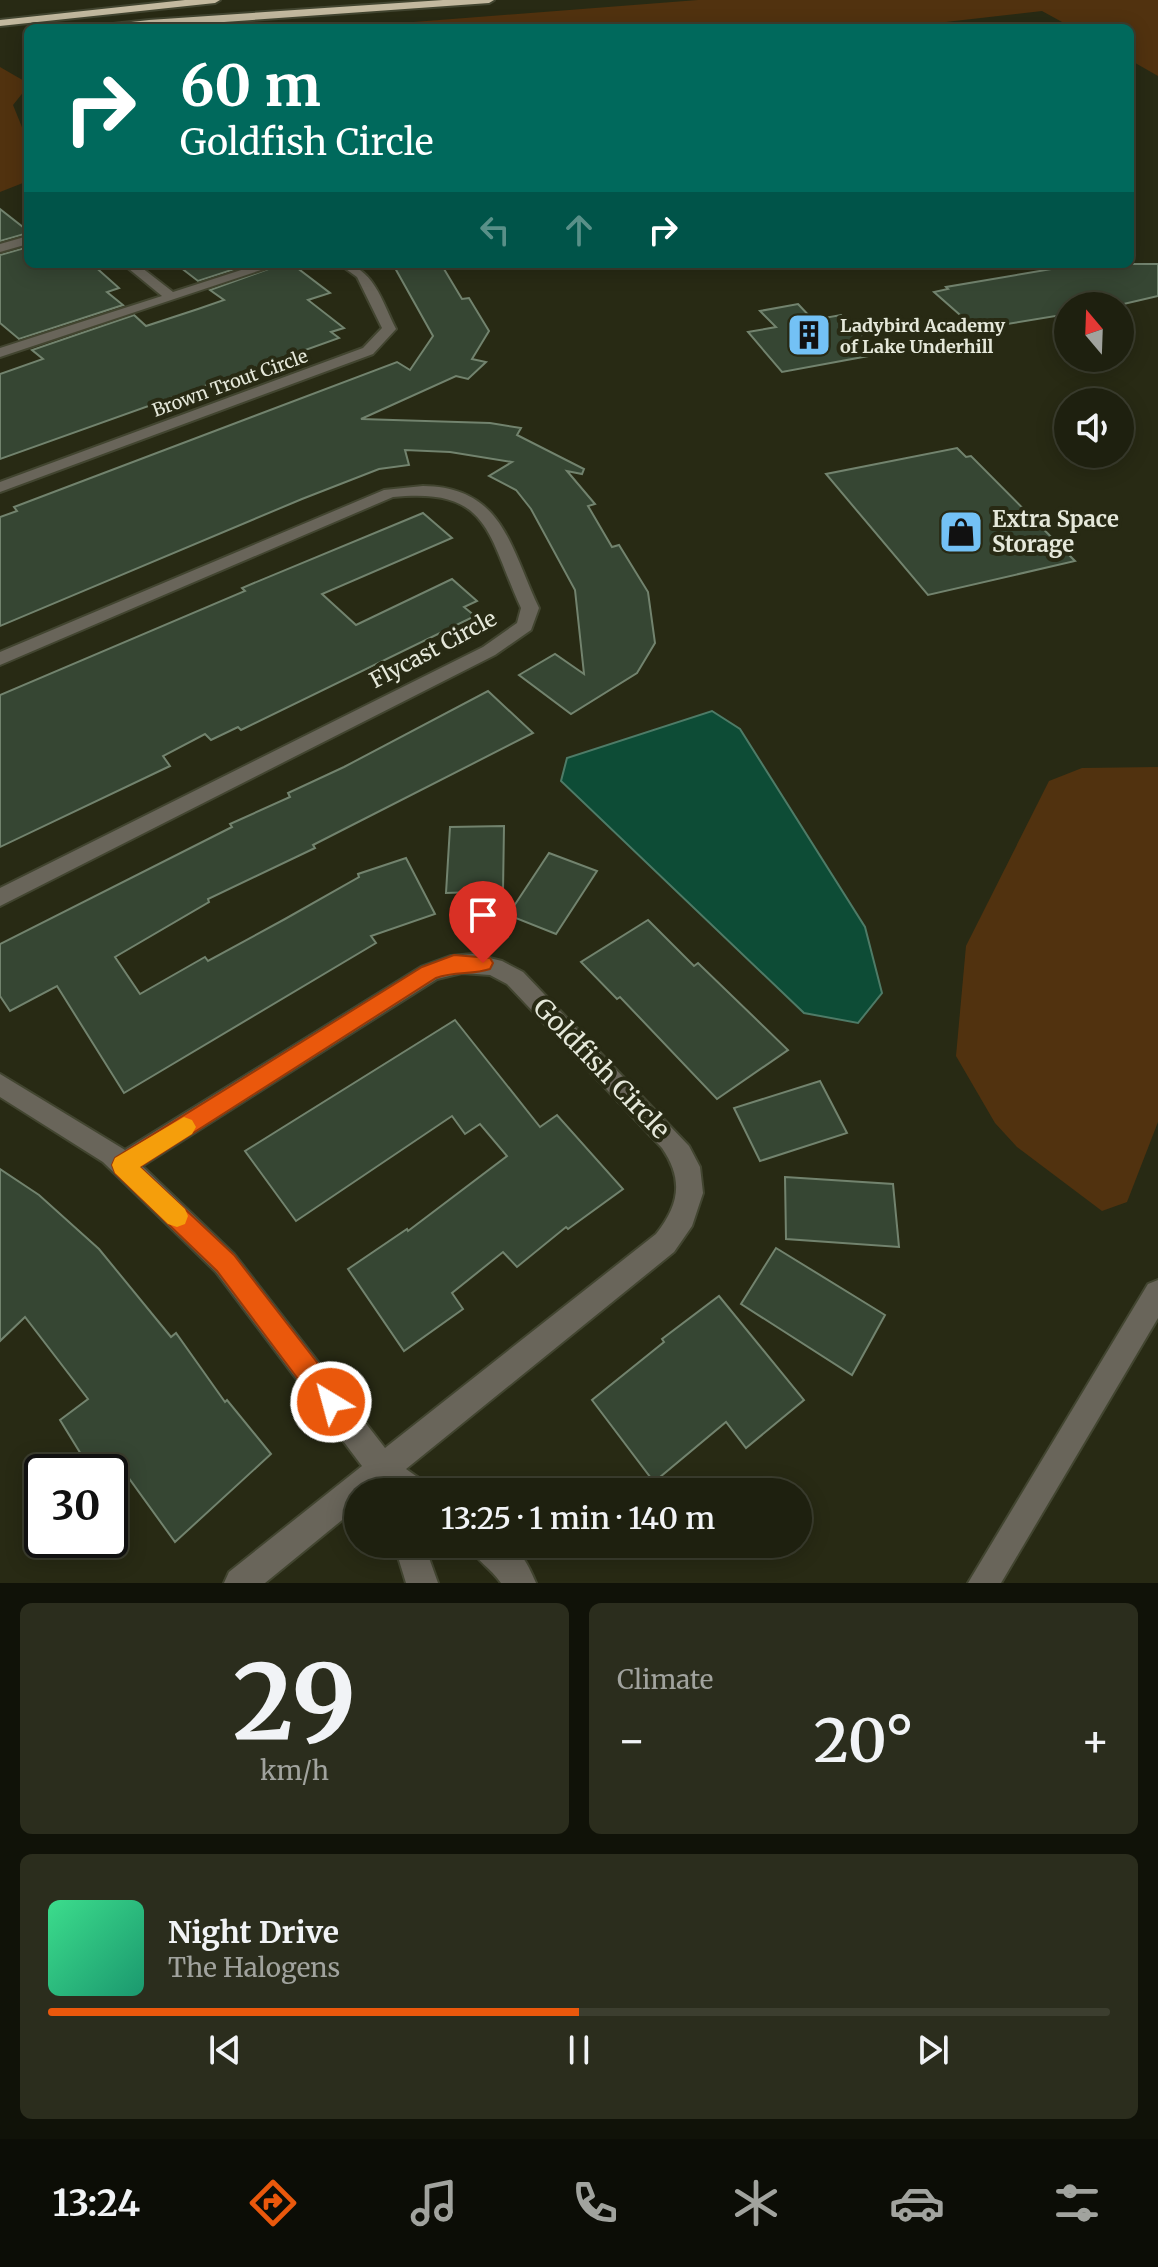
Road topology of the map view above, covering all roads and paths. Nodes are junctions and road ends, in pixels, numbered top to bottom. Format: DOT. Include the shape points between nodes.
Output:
graph roads {
  1 [pos="215,0"];
  2 [pos="353,0"];
  3 [pos="489,0"];
  4 [pos="0,23"];
  5 [pos="143,24"];
  6 [pos="148,24"];
  7 [pos="24,241"];
  8 [pos="0,248"];
  9 [pos="134,268"];
  10 [pos="261,268"];
  11 [pos="351,268"];
  12 [pos="171,297"];
  13 [pos="0,353"];
  14 [pos="0,487"];
  15 [pos="0,659"];
  16 [pos="0,898"];
  17 [pos="0,1084"];
  18 [pos="123,1165"];
  19 [pos="1158,1293"];
  20 [pos="384,1478"];
  21 [pos="392,1478"];
  22 [pos="344,1512"];
  23 [pos="414,1558"];
  24 [pos="501,1558"];
  25 [pos="240,1583"];
  26 [pos="422,1583"];
  27 [pos="520,1583"];
  28 [pos="984,1583"];
  1 -- 4 [label="highway"];
  2 -- 5 [label="highway"];
  3 -- 6 [label="highway"];
  7 -- 8 [label="street"];
  9 -- 12 [label="street"];
  10 -- 12 [label="street"];
  11 -- 14 [label="street, Brown Trout Circle" via="362,275 389,329 368,351"];
  12 -- 13 [label="street"];
  15 -- 16 [label="street, Flycast Circle" via="390,493 417,490 446,493 477,505 530,608 525,626 489,651"];
  17 -- 18 [label="street"];
  18 -- 20 [label="street" via="225,1263"];
  18 -- 21 [label="street, Goldfish Circle" via="429,973 468,962 498,967 515,978 671,1140 688,1168 691,1192 678,1229"];
  19 -- 28 [label="street"];
  22 -- 25 [label="street, Goldfish Circle"];
  23 -- 26 [label="street"];
  24 -- 27 [label="street"];
}
